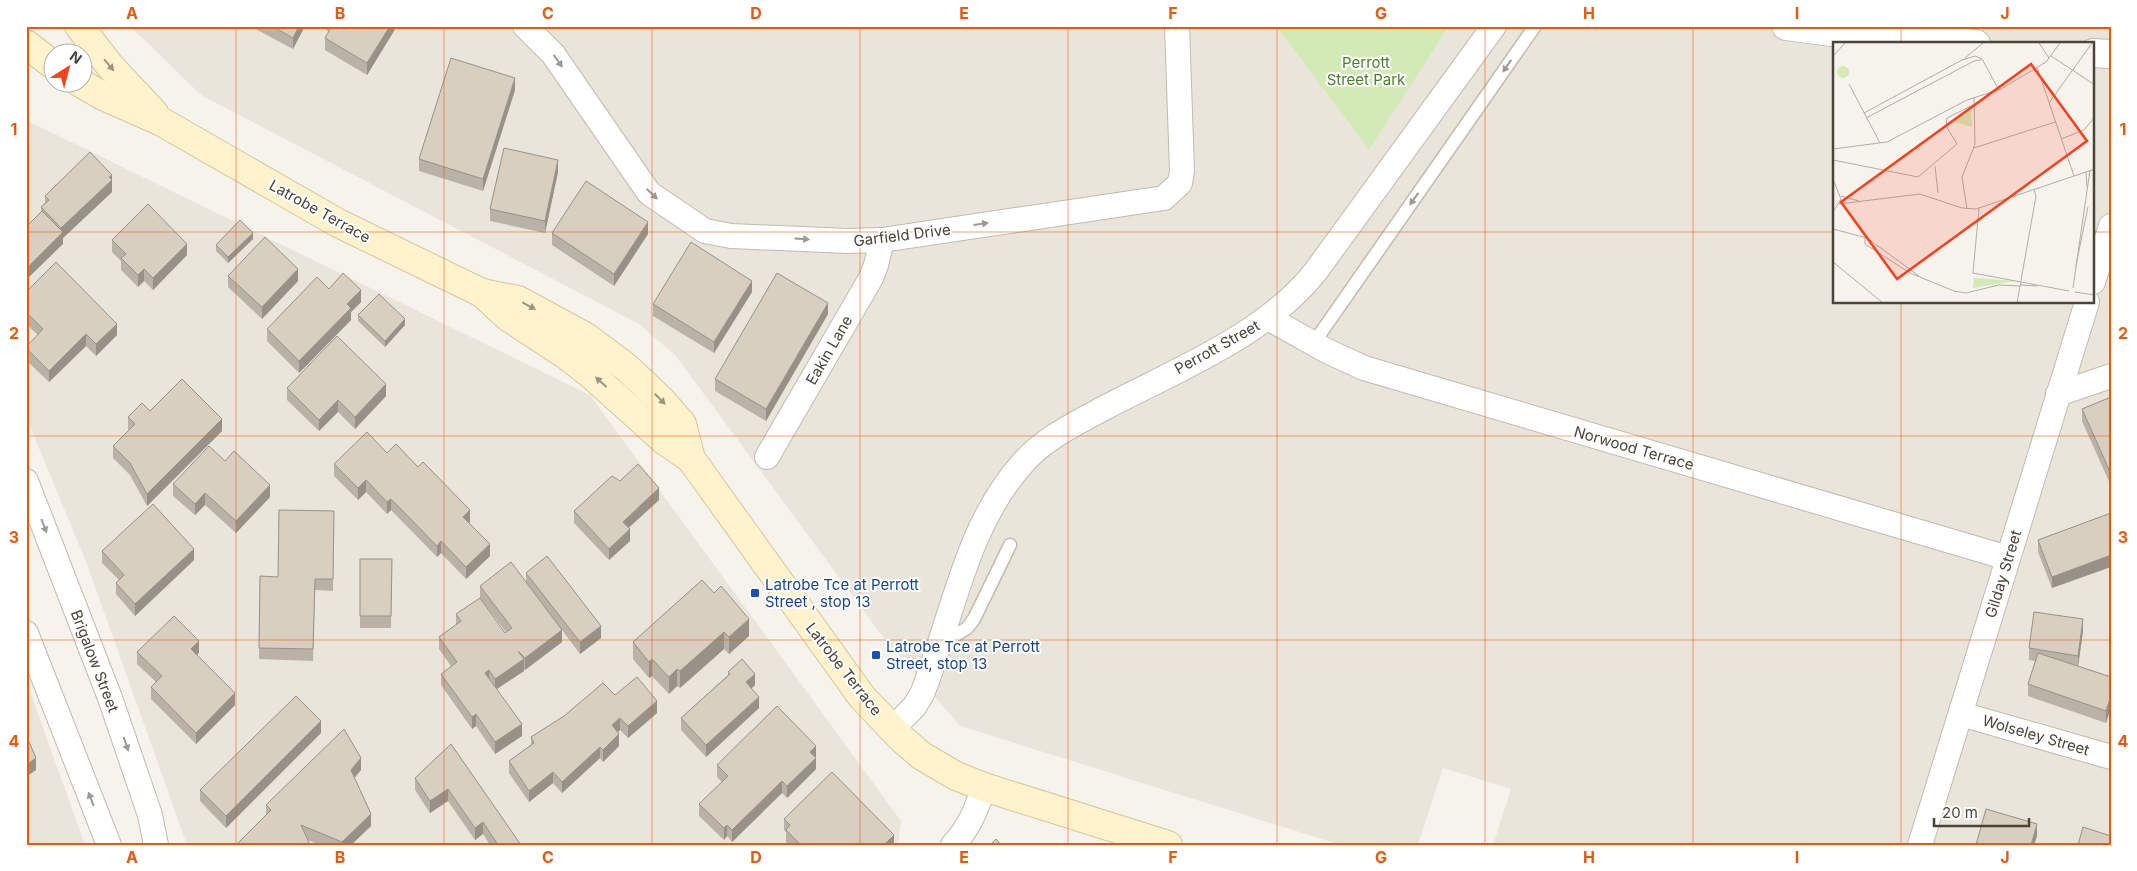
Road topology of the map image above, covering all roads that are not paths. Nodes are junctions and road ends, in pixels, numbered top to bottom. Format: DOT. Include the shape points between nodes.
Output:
graph roads {
  1 [pos="79,26"];
  2 [pos="525,26"];
  3 [pos="1176,26"];
  4 [pos="1494,26"];
  5 [pos="1535,26"];
  6 [pos="1786,26"];
  7 [pos="1952,42"];
  8 [pos="26,44"];
  9 [pos="2094,53"];
  10 [pos="2111,54"];
  11 [pos="42,56"];
  12 [pos="92,90"];
  13 [pos="162,122"];
  14 [pos="2111,226"];
  15 [pos="882,240"];
  16 [pos="2094,279"];
  17 [pos="2086,304"];
  18 [pos="1268,318"];
  19 [pos="1313,344"];
  20 [pos="2111,376"];
  21 [pos="2058,394"];
  22 [pos="766,457"];
  23 [pos="26,481"];
  24 [pos="1010,545"];
  25 [pos="2008,558"];
  26 [pos="26,633"];
  27 [pos="940,645"];
  28 [pos="1961,714"];
  29 [pos="892,729"];
  30 [pos="2111,757"];
  31 [pos="984,787"];
  32 [pos="109,845"];
  33 [pos="156,845"];
  34 [pos="953,845"];
  35 [pos="1168,845"];
  36 [pos="1920,845"];
  1 -- 13 [label="main road, Latrobe Terrace, one-way" via="110,66"];
  2 -- 15 [label="street, Garfield Drive, one-way" via="553,54 649,193 705,231 731,236 848,242"];
  15 -- 3 [label="street, Garfield Drive, one-way" via="1164,198 1180,183 1182,170"];
  4 -- 18 [label="street, Perrott Street" via="1307,282"];
  5 -- 19 [label="lane, one-way"];
  6 -- 7 [label="street"];
  8 -- 11 [label="main road"];
  9 -- 10 [label="street"];
  12 -- 13 [label="main road, Latrobe Terrace"];
  13 -- 29 [label="main road, Latrobe Terrace" via="338,223 482,292 508,317 594,377 691,459 835,661"];
  14 -- 16 [label="street"];
  15 -- 22 [label="street, Eakin Lane" via="871,278"];
  17 -- 21 [label="street, Gilday Street"];
  18 -- 19 [label="street, Norwood Terrace"];
  18 -- 27 [label="street, Perrott Street" via="1230,342 1054,436 1023,463 1000,491 978,531"];
  19 -- 25 [label="street, Norwood Terrace" via="1364,368"];
  20 -- 21 [label="street"];
  21 -- 25 [label="street, Gilday Street"];
  23 -- 33 [label="street, Brigalow Street, one-way" via="110,698 150,815"];
  24 -- 27 [label="lane" via="974,619 967,628"];
  25 -- 28 [label="street, Gilday Street"];
  32 -- 26 [label="street, one-way"];
  27 -- 29 [label="street, Perrott Street" via="922,694"];
  28 -- 30 [label="street, Wolseley Street"];
  28 -- 36 [label="street, Gilday Street"];
  29 -- 31 [label="main road, Latrobe Terrace" via="922,756 956,776"];
  31 -- 34 [label="street" via="973,817"];
  31 -- 35 [label="main road, Latrobe Terrace"];
}
